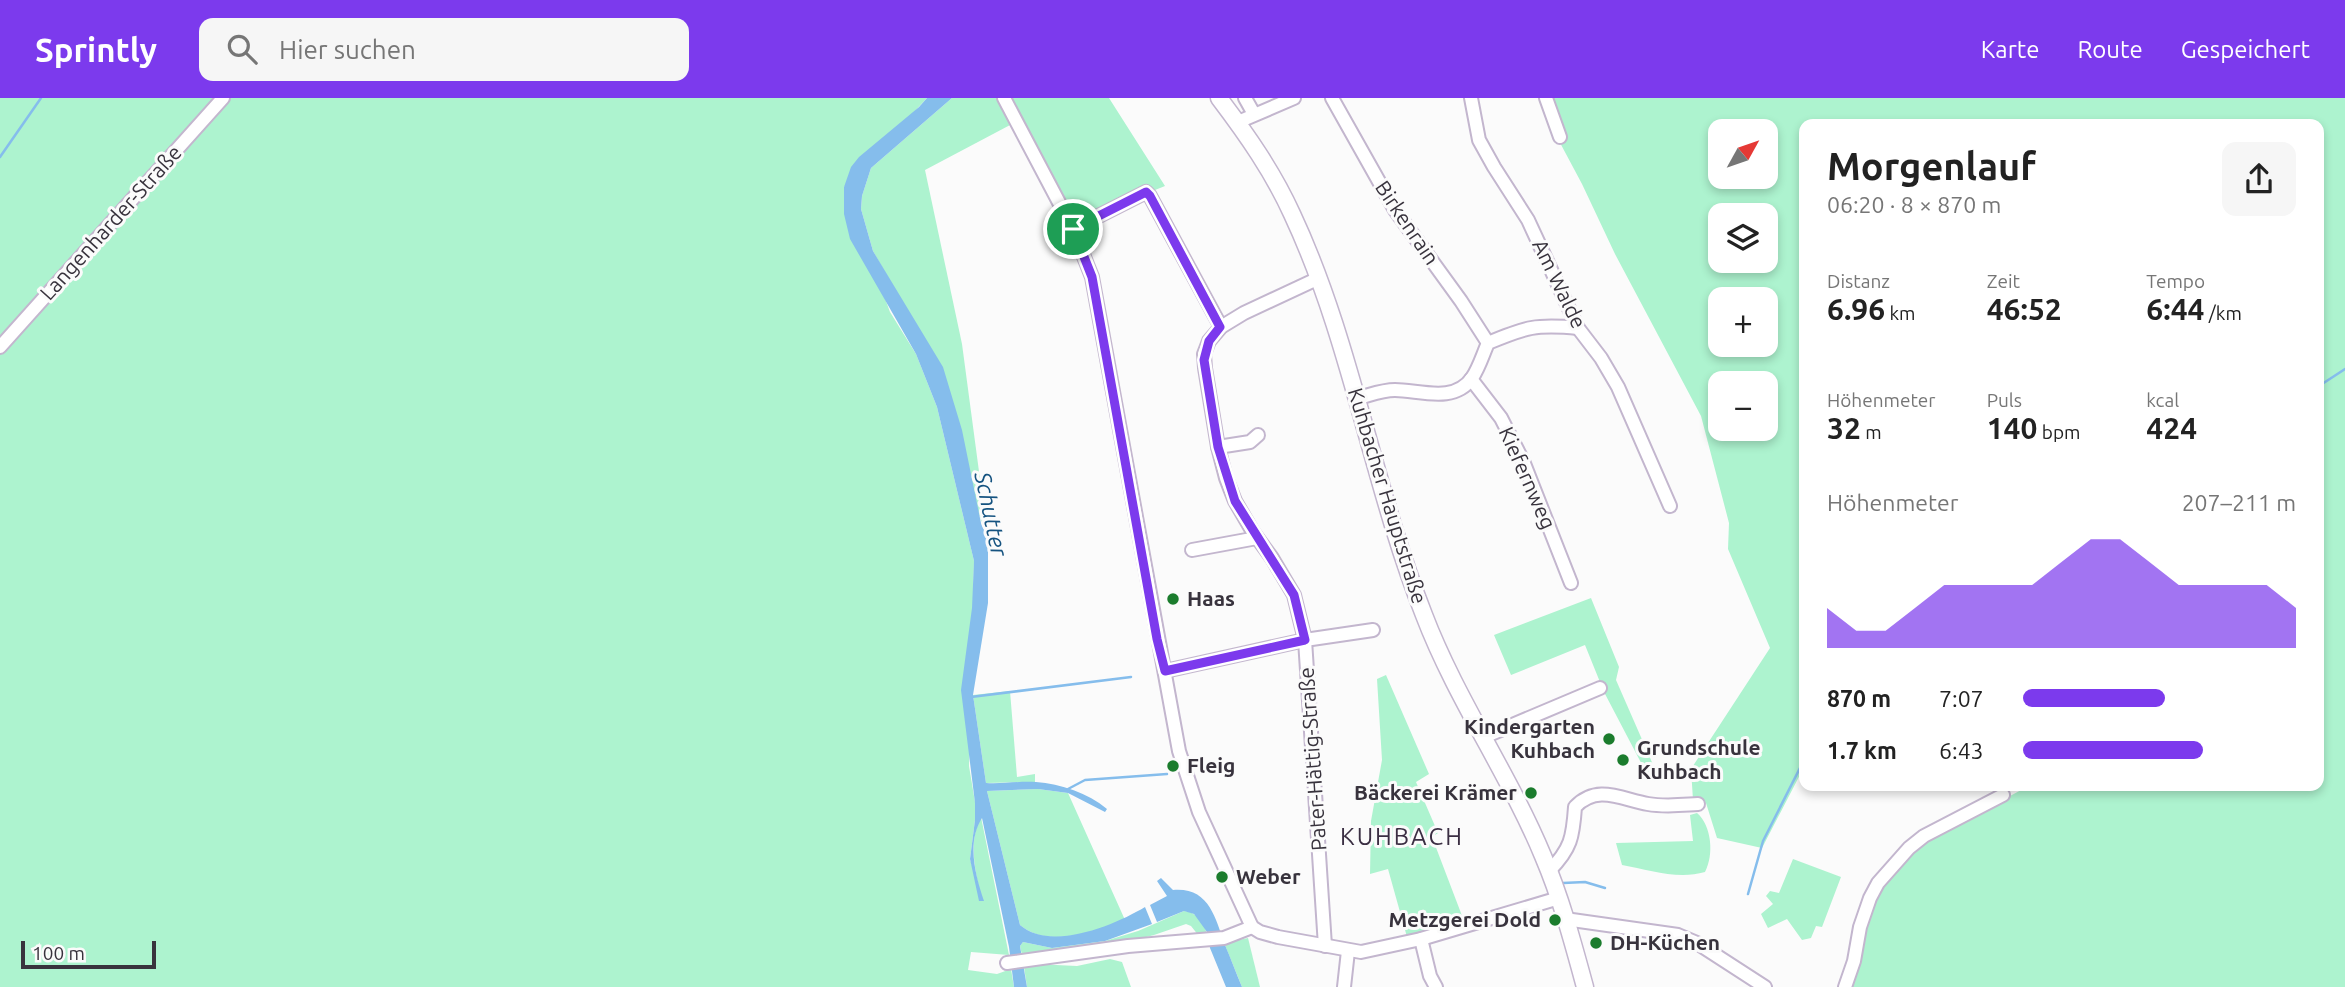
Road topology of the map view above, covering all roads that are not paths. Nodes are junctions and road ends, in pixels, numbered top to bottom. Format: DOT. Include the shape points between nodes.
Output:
graph roads {
  1 [pos="223,98"];
  2 [pos="1004,98"];
  3 [pos="1219,98"];
  4 [pos="1245,98"];
  5 [pos="1294,98"];
  6 [pos="1332,98"];
  7 [pos="1471,98"];
  8 [pos="1546,98"];
  9 [pos="1254,114"];
  10 [pos="1238,122"];
  11 [pos="1560,137"];
  12 [pos="1073,229"];
  13 [pos="1319,278"];
  14 [pos="1220,327"];
  15 [pos="1578,328"];
  16 [pos="1488,343"];
  17 [pos="0,347"];
  18 [pos="1471,379"];
  19 [pos="1358,398"];
  20 [pos="1258,435"];
  21 [pos="1218,447"];
  22 [pos="1670,506"];
  23 [pos="1257,538"];
  24 [pos="1192,550"];
  25 [pos="1571,583"];
  26 [pos="1373,630"];
  27 [pos="1305,640"];
  28 [pos="1165,671"];
  29 [pos="1600,688"];
  30 [pos="1484,737"];
  31 [pos="2003,795"];
  32 [pos="1698,804"];
  33 [pos="1549,871"];
  34 [pos="1559,898"];
  35 [pos="1565,919"];
  36 [pos="1252,927"];
  37 [pos="1421,939"];
  38 [pos="1325,946"];
  39 [pos="1348,951"];
  40 [pos="1007,962"];
  41 [pos="1344,987"];
  42 [pos="1436,987"];
  43 [pos="1585,987"];
  44 [pos="1765,987"];
  45 [pos="1844,987"];
  1 -- 17 [label="street, Langenharder-Straße"];
  2 -- 12 [label="street"];
  3 -- 10 [label="main road, Kuhbacher Hauptstraße"];
  4 -- 9 [label="street"];
  5 -- 9 [label="street"];
  6 -- 16 [label="street, Birkenrain" via="1395,210"];
  7 -- 15 [label="street, Am Walde" via="1479,140 1528,220"];
  8 -- 11 [label="street"];
  9 -- 10 [label="street"];
  10 -- 13 [label="main road, Kuhbacher Hauptstraße" via="1283,197"];
  12 -- 14 [label="street" via="1146,192"];
  12 -- 28 [label="street" via="1092,277"];
  13 -- 14 [label="street"];
  13 -- 19 [label="main road, Kuhbacher Hauptstraße"];
  14 -- 21 [label="street" via="1209,341 1204,360"];
  15 -- 16 [label="street" via="1547,325 1521,329"];
  15 -- 22 [label="street, Am Walde" via="1618,387"];
  16 -- 18 [label="street"];
  18 -- 19 [label="street" via="1442,393 1396,390"];
  18 -- 25 [label="street, Kiefernweg" via="1501,418 1523,461"];
  19 -- 30 [label="main road, Kuhbacher Hauptstraße" via="1398,546 1419,603"];
  20 -- 21 [label="street" via="1250,442"];
  21 -- 23 [label="street" via="1235,501"];
  23 -- 24 [label="street"];
  23 -- 27 [label="street" via="1294,595"];
  26 -- 27 [label="street, Pater-Hättig-Straße"];
  27 -- 28 [label="street"];
  27 -- 38 [label="street, Pater-Hättig-Straße"];
  28 -- 36 [label="street" via="1187,780"];
  29 -- 30 [label="street"];
  30 -- 33 [label="main road, Kuhbacher Hauptstraße"];
  31 -- 45 [label="street" via="1924,836 1878,883"];
  32 -- 33 [label="street" via="1670,806 1598,794 1584,797 1574,807 1573,834 1564,856"];
  33 -- 34 [label="main road, Kuhbacher Hauptstraße"];
  34 -- 35 [label="main road, Kuhbacher Hauptstraße"];
  34 -- 37 [label="street"];
  35 -- 43 [label="main road, Kuhbacher Hauptstraße"];
  35 -- 44 [label="street" via="1678,935"];
  36 -- 38 [label="street"];
  36 -- 40 [label="street" via="1224,938"];
  37 -- 39 [label="street"];
  37 -- 42 [label="street"];
  38 -- 39 [label="street"];
  39 -- 41 [label="street"];
}
